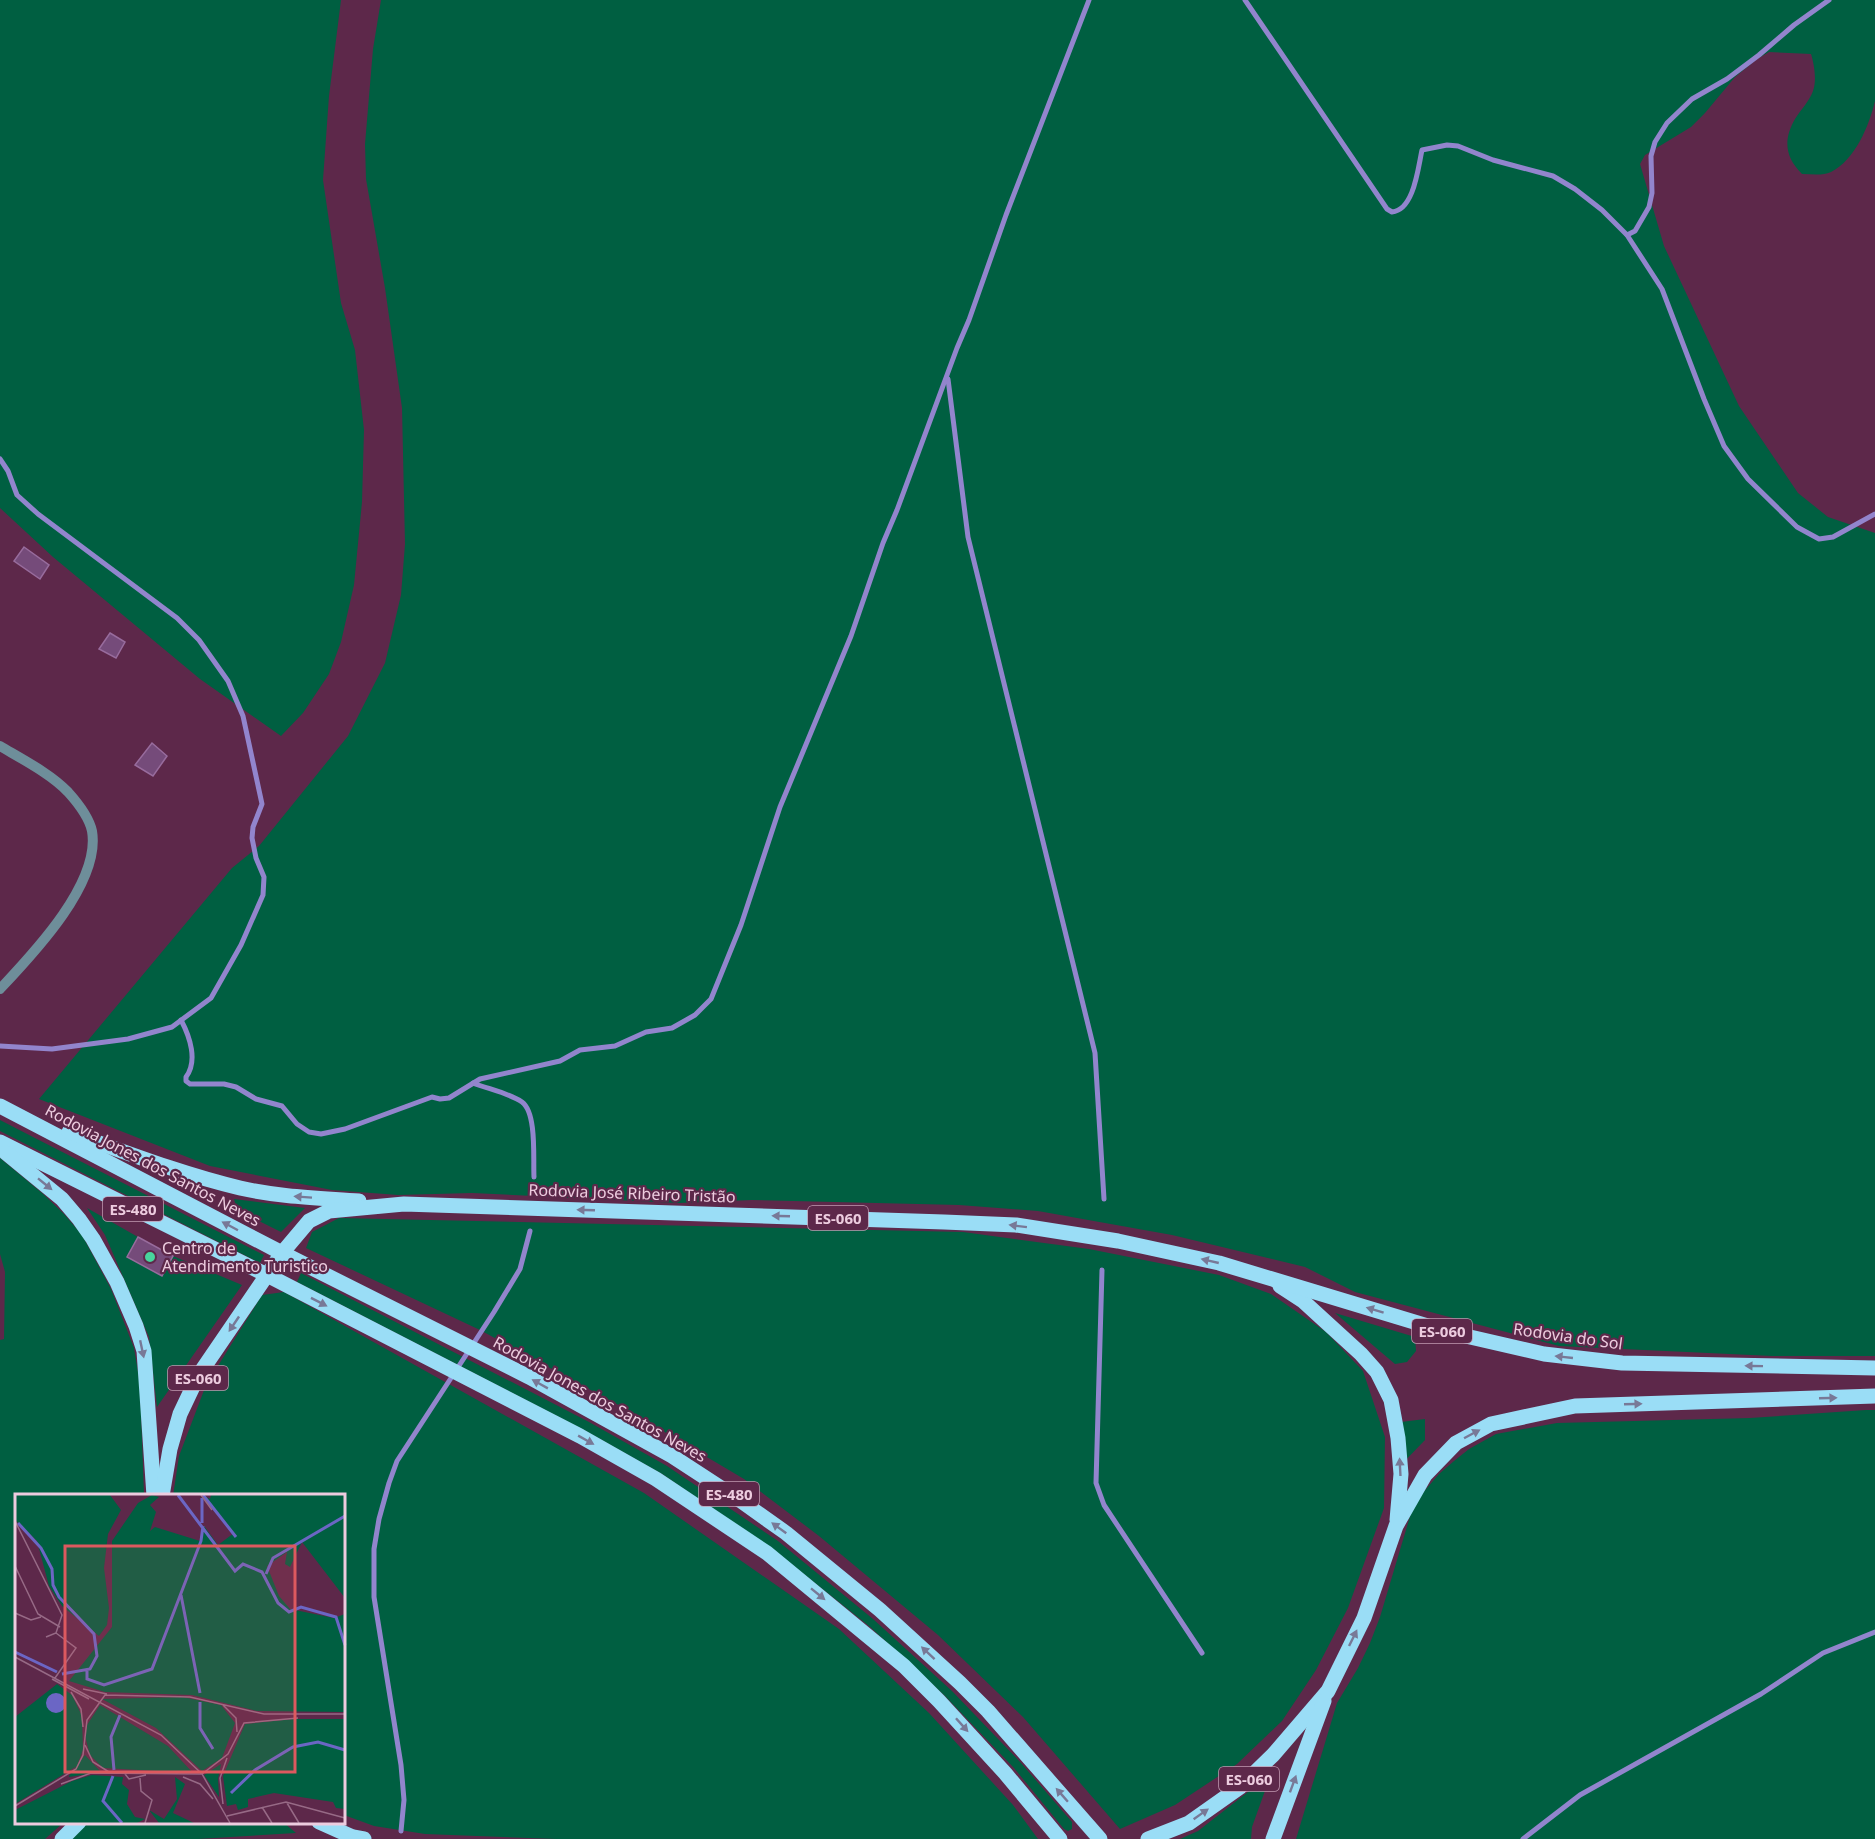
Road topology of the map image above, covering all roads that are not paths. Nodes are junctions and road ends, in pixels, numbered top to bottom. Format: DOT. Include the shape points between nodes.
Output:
graph roads {
  1 [pos="0,746"];
  2 [pos="0,988"];
  3 [pos="0,1106"];
  4 [pos="18,1114"];
  5 [pos="0,1144"];
  6 [pos="404,1204"];
  7 [pos="282,1253"];
  8 [pos="267,1275"];
  9 [pos="1266,1277"];
  10 [pos="1875,1368"];
  11 [pos="1875,1396"];
  12 [pos="154,1494"];
  13 [pos="162,1494"];
  14 [pos="1396,1526"];
  15 [pos="1328,1691"];
  16 [pos="77,1824"];
  17 [pos="323,1824"];
  18 [pos="62,1839"];
  19 [pos="364,1839"];
  20 [pos="1060,1839"];
  21 [pos="1100,1839"];
  22 [pos="1148,1839"];
  23 [pos="1274,1839"];
  1 -- 2 [label="street" via="67,791 92,831 83,881 71,903"];
  3 -- 4 [label="main road, Rodovia Jones dos Santos Neves / ES-480"];
  6 -- 4 [label="main road, one-way" via="285,1196 240,1188 174,1170"];
  7 -- 4 [label="main road, Rodovia Jones dos Santos Neves / ES-480, one-way"];
  5 -- 8 [label="main road, ES-480"];
  5 -- 12 [label="main road, one-way" via="62,1199 93,1239 117,1282 144,1351"];
  6 -- 7 [label="main road, Rodovia José Ribeiro Tristão / ES-060" via="329,1211 309,1221"];
  9 -- 6 [label="main road, Rodovia José Ribeiro Tristão / ES-060, one-way" via="1118,1241 1016,1225"];
  7 -- 8 [label="main road, Rodovia José Ribeiro Tristão / ES-060"];
  21 -- 7 [label="main road, Rodovia Jones dos Santos Neves / ES-480, one-way" via="960,1683 880,1610 786,1533 661,1450 529,1377"];
  8 -- 13 [label="main road, Rodovia José Ribeiro Tristão / ES-060, one-way" via="198,1376 180,1414"];
  8 -- 20 [label="main road, ES-480, one-way" via="580,1436 656,1479 767,1553 904,1666 1005,1773"];
  10 -- 9 [label="main road, Rodovia do Sol / ES-060, one-way" via="1622,1363 1544,1354 1444,1331"];
  14 -- 9 [label="main road, one-way" via="1401,1474 1398,1438 1391,1400 1377,1372 1303,1301"];
  14 -- 11 [label="main road, ES-060, one-way" via="1436,1462 1456,1443 1497,1423 1575,1406"];
  15 -- 14 [label="main road, ES-060, one-way" via="1364,1618"];
  22 -- 15 [label="main road, ES-060, one-way" via="1188,1823 1240,1787 1274,1755"];
  23 -- 15 [label="main road, one-way"];
  16 -- 18 [label="main road"];
  17 -- 19 [label="main road"];
}
